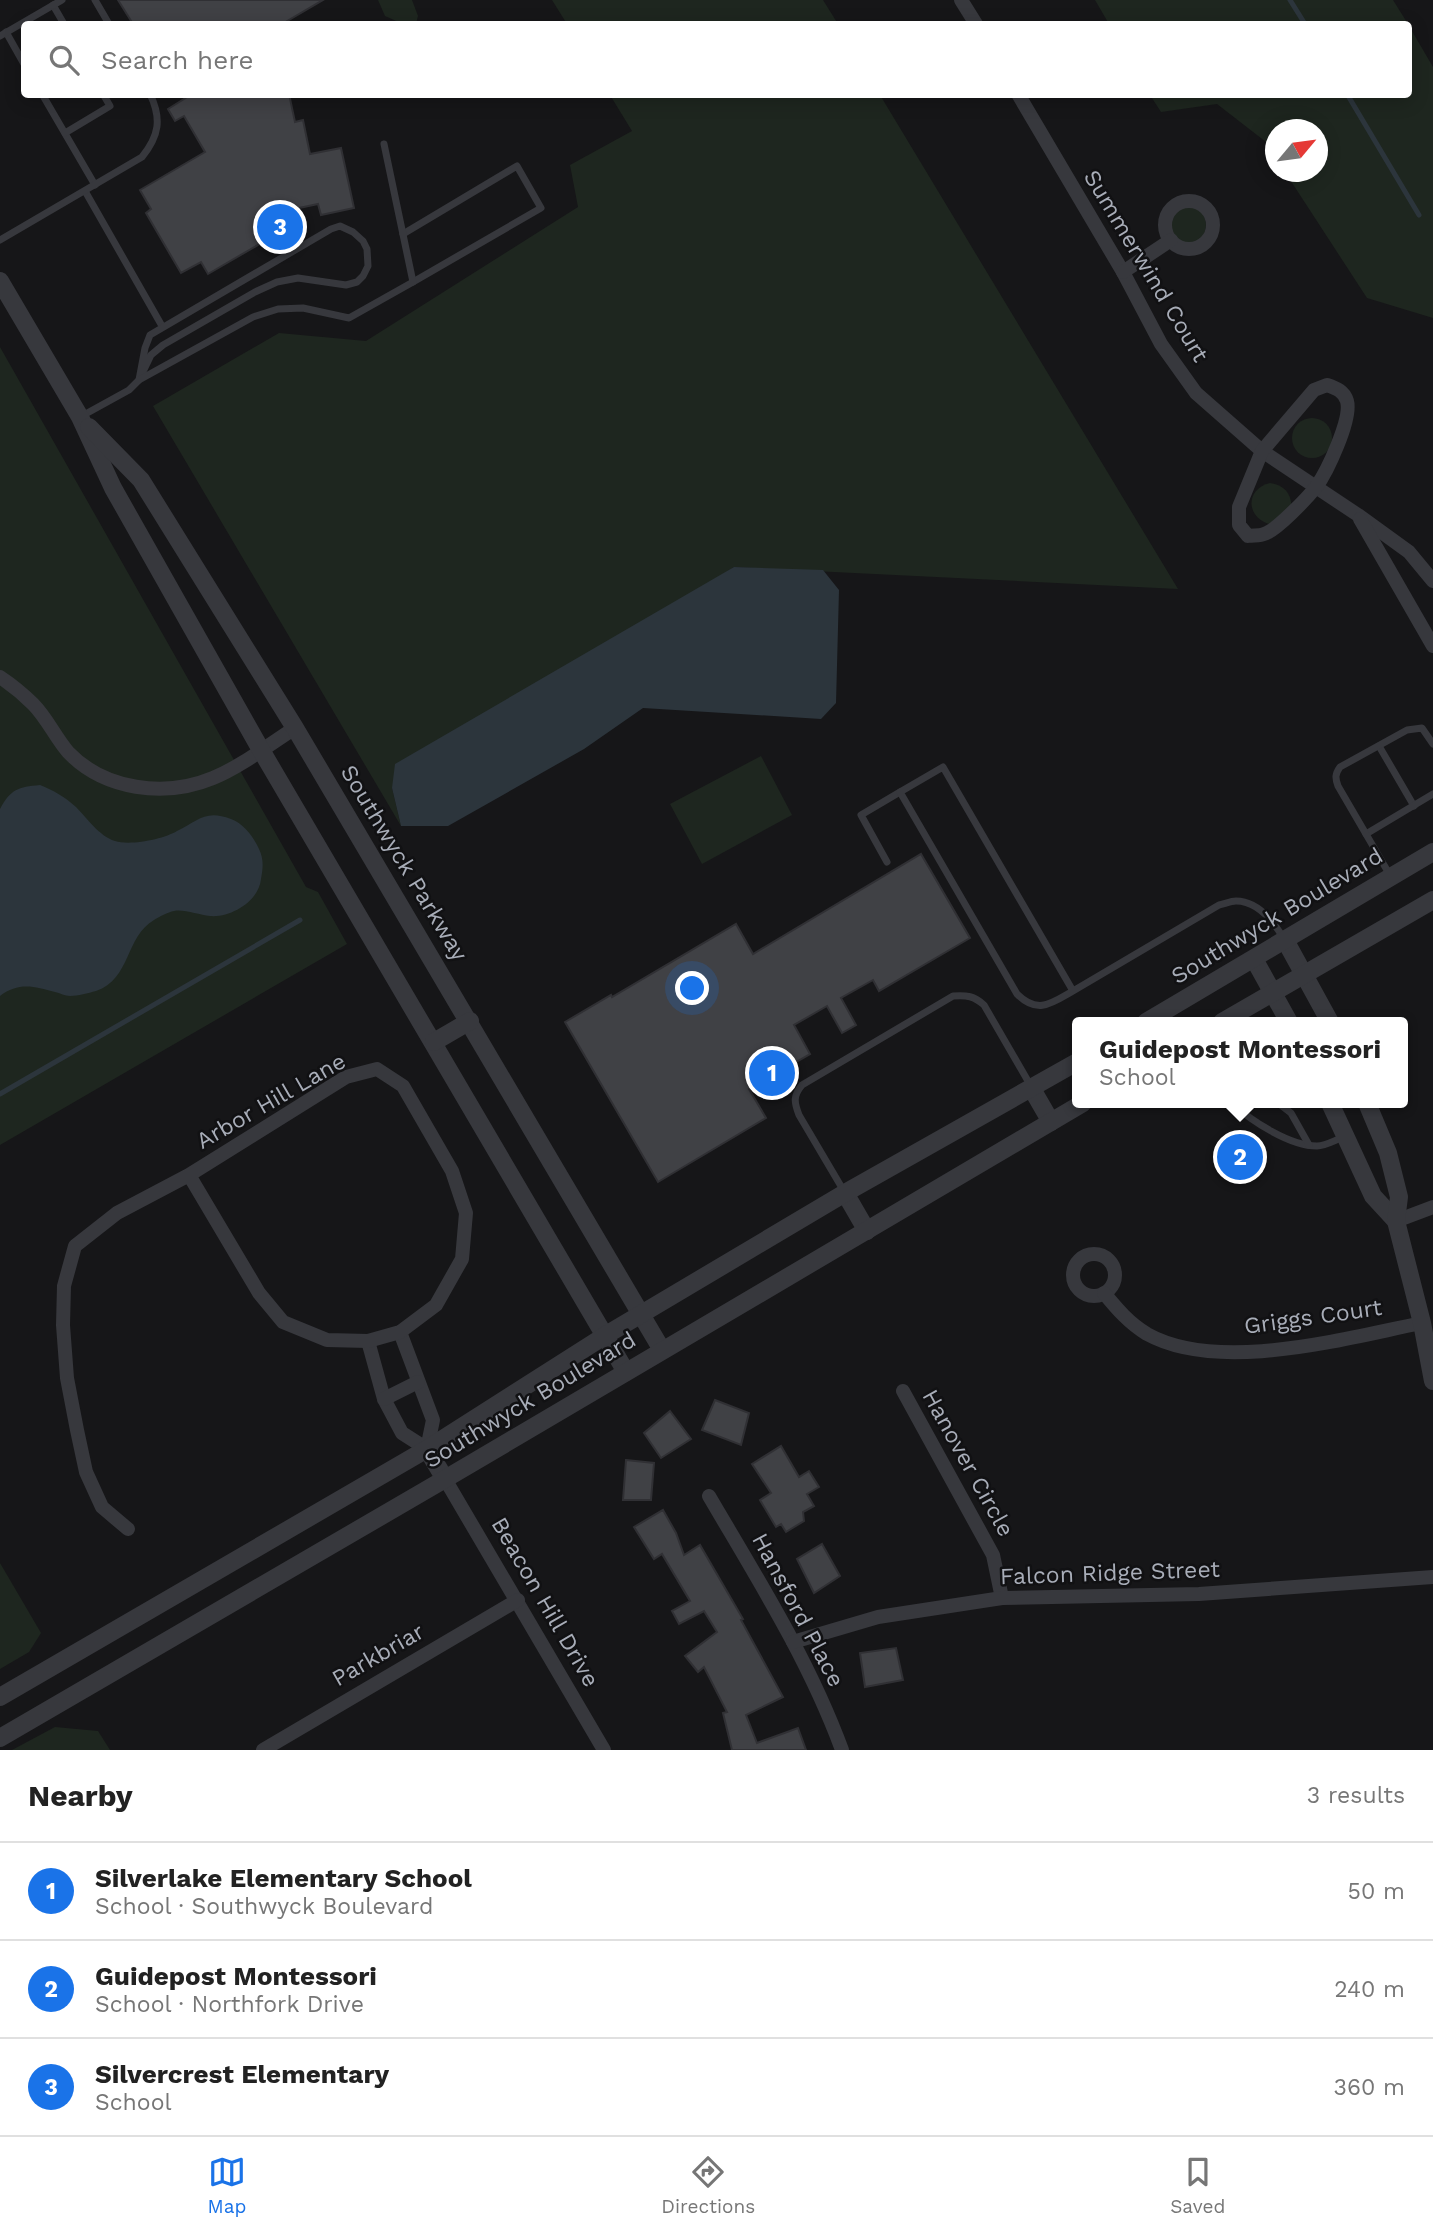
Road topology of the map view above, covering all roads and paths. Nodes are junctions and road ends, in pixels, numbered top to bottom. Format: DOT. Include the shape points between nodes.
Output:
graph roads {
  1 [pos="62,0"];
  2 [pos="95,0"];
  3 [pos="961,0"];
  4 [pos="53,5"];
  5 [pos="25,21"];
  6 [pos="62,21"];
  7 [pos="107,21"];
  8 [pos="974,21"];
  9 [pos="21,24"];
  10 [pos="3,34"];
  11 [pos="21,60"];
  12 [pos="44,98"];
  13 [pos="105,98"];
  14 [pos="151,98"];
  15 [pos="1020,98"];
  16 [pos="65,133"];
  17 [pos="384,144"];
  18 [pos="95,185"];
  19 [pos="85,191"];
  20 [pos="403,234"];
  21 [pos="0,240"];
  22 [pos="1171,240"];
  23 [pos="1123,272"];
  24 [pos="0,281"];
  25 [pos="413,282"];
  26 [pos="162,326"];
  27 [pos="139,380"];
  28 [pos="80,417"];
  29 [pos="1262,451"];
  30 [pos="1315,488"];
  31 [pos="1358,515"];
  32 [pos="1433,581"];
  33 [pos="1433,646"];
  34 [pos="0,677"];
  35 [pos="295,728"];
  36 [pos="1433,744"];
  37 [pos="1379,746"];
  38 [pos="261,750"];
  39 [pos="900,792"];
  40 [pos="1433,794"];
  41 [pos="1413,806"];
  42 [pos="1366,834"];
  43 [pos="1433,852"];
  44 [pos="887,862"];
  45 [pos="1391,877"];
  46 [pos="1433,900"];
  47 [pos="1285,940"];
  48 [pos="1254,959"];
  49 [pos="1305,975"];
  50 [pos="1073,990"];
  51 [pos="1273,993"];
  52 [pos="1155,1017"];
  53 [pos="1231,1017"];
  54 [pos="1286,1017"];
  55 [pos="1327,1017"];
  56 [pos="470,1021"];
  57 [pos="434,1042"];
  58 [pos="1072,1065"];
  59 [pos="1032,1089"];
  60 [pos="1075,1108"];
  61 [pos="1239,1108"];
  62 [pos="1284,1108"];
  63 [pos="1332,1108"];
  64 [pos="1369,1108"];
  65 [pos="1051,1122"];
  66 [pos="1346,1136"];
  67 [pos="1309,1145"];
  68 [pos="189,1175"];
  69 [pos="845,1193"];
  70 [pos="1433,1207"];
  71 [pos="1396,1221"];
  72 [pos="867,1231"];
  73 [pos="1104,1293"];
  74 [pos="641,1314"];
  75 [pos="1422,1323"];
  76 [pos="400,1332"];
  77 [pos="606,1335"];
  78 [pos="368,1341"];
  79 [pos="662,1350"];
  80 [pos="626,1372"];
  81 [pos="1433,1381"];
  82 [pos="418,1382"];
  83 [pos="903,1391"];
  84 [pos="384,1399"];
  85 [pos="427,1449"];
  86 [pos="445,1479"];
  87 [pos="709,1496"];
  88 [pos="128,1530"];
  89 [pos="1433,1577"];
  90 [pos="1002,1598"];
  91 [pos="518,1600"];
  92 [pos="793,1642"];
  93 [pos="0,1697"];
  94 [pos="0,1738"];
  95 [pos="263,1750"];
  96 [pos="604,1750"];
  97 [pos="842,1750"];
  1 -- 4 [label="lane"];
  2 -- 7 [label="lane"];
  3 -- 8 [label="street"];
  4 -- 5 [label="lane"];
  4 -- 6 [label="lane"];
  9 -- 10 [label="lane"];
  10 -- 11 [label="lane"];
  12 -- 16 [label="lane"];
  13 -- 16 [label="lane" via="110,106"];
  14 -- 18 [label="lane" via="158,129 153,144 142,157"];
  15 -- 23 [label="street, Summerwind Court"];
  16 -- 18 [label="lane"];
  17 -- 20 [label="lane"];
  18 -- 19 [label="lane"];
  19 -- 21 [label="lane"];
  19 -- 26 [label="lane"];
  20 -- 25 [label="lane"];
  20 -- 25 [label="lane" via="517,166 541,208"];
  22 -- 23 [label="street"];
  23 -- 29 [label="street, Summerwind Court" via="1161,344 1196,393"];
  24 -- 28 [label="street, Southwyck Parkway"];
  25 -- 27 [label="lane" via="349,318 303,308 253,317"];
  26 -- 27 [label="lane" via="150,335"];
  26 -- 27 [label="lane" via="331,229 340,226 353,232 367,249 368,266 357,282 346,285 298,278 277,282 163,345 151,355"];
  27 -- 28 [label="lane"];
  28 -- 35 [label="street, Southwyck Parkway" via="141,480"];
  28 -- 38 [label="street, Southwyck Parkway" via="113,488"];
  29 -- 30 [label="street, Summerwind Court"];
  29 -- 30 [label="street" via="1239,507 1239,525 1248,536 1265,534 1280,525"];
  29 -- 30 [label="street" via="1314,390 1327,385 1339,390 1348,408"];
  30 -- 31 [label="street, Summerwind Court"];
  31 -- 32 [label="street, Summerwind Court" via="1409,552"];
  31 -- 33 [label="street, Summerwind Court"];
  34 -- 38 [label="street" via="34,705 67,751 87,769 110,780 136,787 189,786 214,778"];
  35 -- 38 [label="street"];
  35 -- 56 [label="street, Southwyck Parkway"];
  36 -- 37 [label="lane" via="1426,731 1413,728"];
  37 -- 41 [label="lane"];
  37 -- 42 [label="lane" via="1340,767 1335,778"];
  38 -- 57 [label="street, Southwyck Parkway"];
  39 -- 44 [label="lane" via="860,815"];
  39 -- 50 [label="lane" via="1017,994 1025,1002 1044,1006"];
  39 -- 50 [label="lane" via="943,767"];
  40 -- 41 [label="lane"];
  41 -- 42 [label="lane"];
  42 -- 45 [label="lane"];
  43 -- 45 [label="street, Southwyck Boulevard"];
  45 -- 47 [label="street, Southwyck Boulevard"];
  46 -- 49 [label="street"];
  47 -- 48 [label="street, Southwyck Boulevard"];
  47 -- 49 [label="street"];
  47 -- 50 [label="lane" via="1273,920 1253,906 1235,901 1219,905"];
  48 -- 51 [label="street"];
  48 -- 52 [label="street, Southwyck Boulevard"];
  49 -- 51 [label="street"];
  49 -- 55 [label="street"];
  51 -- 53 [label="street"];
  51 -- 54 [label="street"];
  56 -- 57 [label="street"];
  56 -- 74 [label="street, Southwyck Parkway"];
  57 -- 77 [label="street, Southwyck Parkway"];
  58 -- 59 [label="street, Southwyck Boulevard"];
  59 -- 65 [label="street"];
  59 -- 69 [label="street, Southwyck Boulevard"];
  59 -- 69 [label="lane" via="984,1005 967,995 953,996 802,1085 795,1094 799,1115"];
  60 -- 65 [label="street, Southwyck Boulevard"];
  61 -- 67 [label="lane" via="1284,1138"];
  62 -- 67 [label="lane"];
  63 -- 66 [label="street"];
  64 -- 71 [label="street" via="1388,1153 1399,1197"];
  65 -- 72 [label="street, Southwyck Boulevard"];
  66 -- 67 [label="lane" via="1325,1145"];
  66 -- 71 [label="street" via="1373,1196"];
  68 -- 76 [label="street, Arbor Hill Lane" via="346,1077 377,1069 403,1086 452,1171 466,1213 462,1259 436,1305"];
  68 -- 78 [label="street" via="259,1293 283,1322 327,1340"];
  68 -- 88 [label="street, Arbor Hill Lane" via="117,1213 75,1247 64,1286 67,1378 86,1472 102,1507"];
  69 -- 72 [label="street"];
  69 -- 74 [label="street, Southwyck Boulevard"];
  70 -- 71 [label="street"];
  71 -- 75 [label="street"];
  72 -- 79 [label="street, Southwyck Boulevard"];
  73 -- 75 [label="street, Griggs Court" via="1123,1317 1147,1334 1202,1351 1294,1347"];
  74 -- 77 [label="street, Southwyck Boulevard"];
  74 -- 79 [label="street, Southwyck Parkway"];
  75 -- 81 [label="street"];
  76 -- 78 [label="street"];
  76 -- 82 [label="street"];
  77 -- 80 [label="street, Southwyck Parkway"];
  77 -- 85 [label="street, Southwyck Boulevard"];
  78 -- 84 [label="street"];
  79 -- 80 [label="street, Southwyck Boulevard"];
  80 -- 86 [label="street, Southwyck Boulevard"];
  82 -- 84 [label="street"];
  82 -- 85 [label="street" via="433,1420"];
  83 -- 90 [label="street, Hanover Circle" via="993,1555"];
  84 -- 85 [label="street" via="402,1433"];
  85 -- 86 [label="street"];
  85 -- 93 [label="street, Southwyck Boulevard"];
  86 -- 91 [label="street, Beacon Hill Drive"];
  86 -- 94 [label="street, Southwyck Boulevard"];
  87 -- 92 [label="street, Hansford Place"];
  89 -- 90 [label="street, Falcon Ridge Street" via="1199,1594"];
  90 -- 92 [label="street, Falcon Ridge Street" via="878,1617"];
  91 -- 95 [label="street, Parkbriar"];
  91 -- 96 [label="street, Beacon Hill Drive"];
  92 -- 97 [label="street, Hansford Place"];
}
